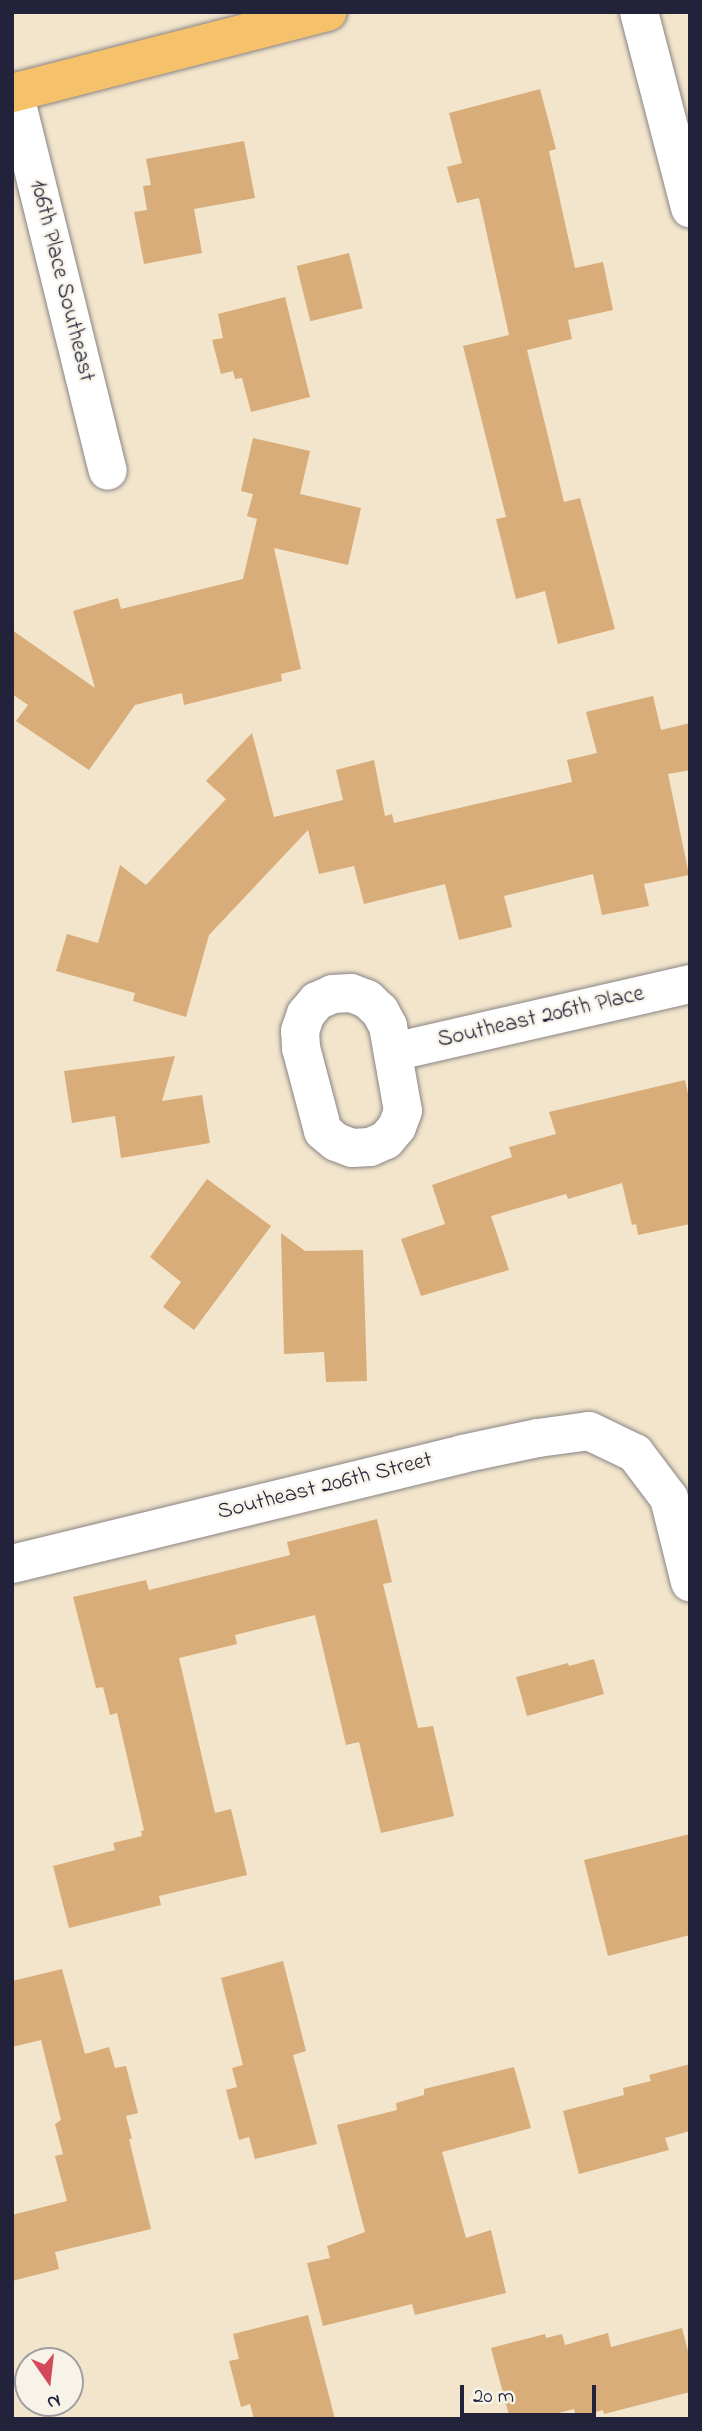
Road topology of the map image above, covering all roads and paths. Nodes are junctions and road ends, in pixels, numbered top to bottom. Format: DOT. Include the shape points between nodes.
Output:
graph roads {
  1 [pos="328,12"];
  2 [pos="639,12"];
  3 [pos="13,93"];
  4 [pos="690,208"];
  5 [pos="108,471"];
  6 [pos="690,984"];
  7 [pos="393,1052"];
  8 [pos="12,1564"];
  9 [pos="690,1582"];
  1 -- 3 [label="main road"];
  2 -- 4 [label="street"];
  3 -- 5 [label="street, 106th Place Southeast"];
  6 -- 7 [label="street, Southeast 206th Place"];
  8 -- 9 [label="street, Southeast 206th Street" via="538,1438 589,1431 635,1453 669,1499"];
}
